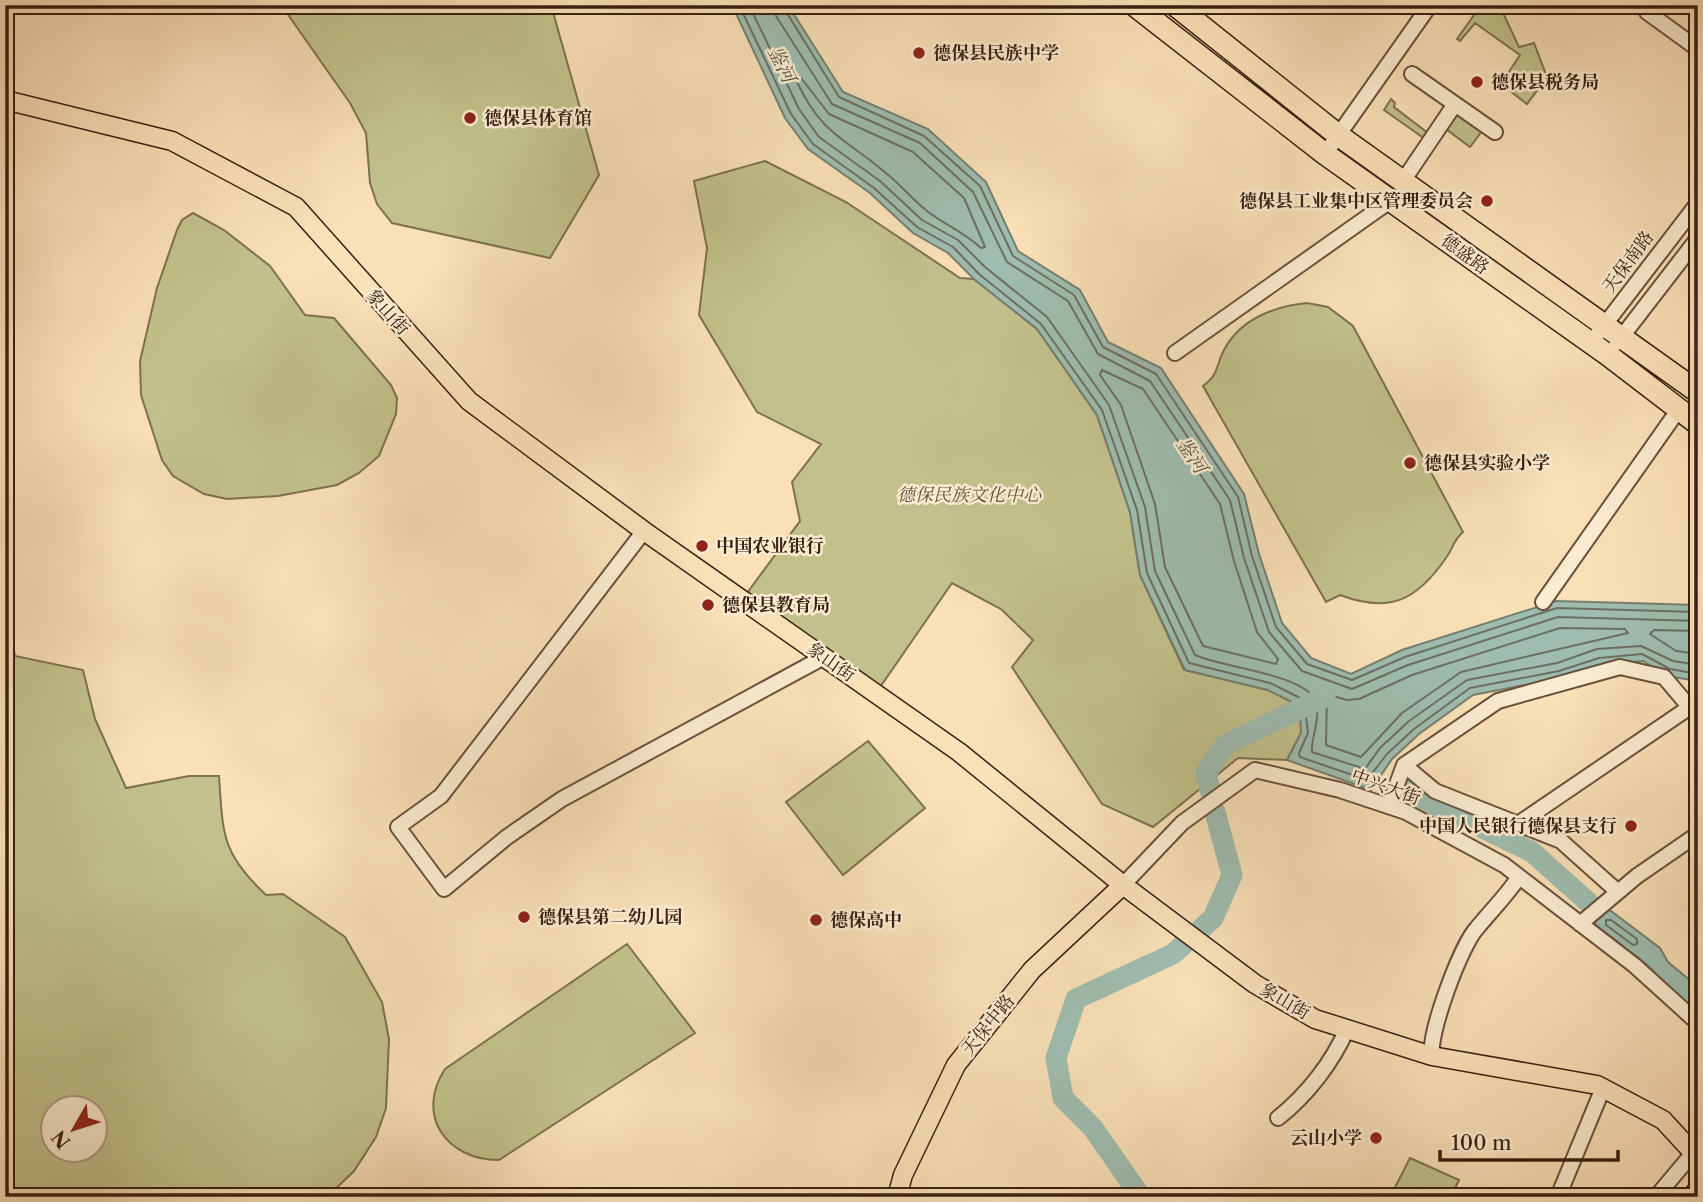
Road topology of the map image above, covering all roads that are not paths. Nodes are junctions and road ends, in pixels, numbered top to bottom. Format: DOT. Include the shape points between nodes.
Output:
graph roads {
  1 [pos="1134,5"];
  2 [pos="1175,5"];
  3 [pos="1424,7"];
  4 [pos="1645,8"];
  5 [pos="1698,49"];
  6 [pos="1412,74"];
  7 [pos="5,100"];
  8 [pos="1455,104"];
  9 [pos="1495,132"];
  10 [pos="1338,135"];
  11 [pos="1325,154"];
  12 [pos="1403,181"];
  13 [pos="1390,201"];
  14 [pos="1698,203"];
  15 [pos="1698,238"];
  16 [pos="1614,330"];
  17 [pos="1599,350"];
  18 [pos="1175,353"];
  19 [pos="1698,392"];
  20 [pos="1679,409"];
  21 [pos="1698,424"];
  22 [pos="644,531"];
  23 [pos="1543,602"];
  24 [pos="824,657"];
  25 [pos="1694,712"];
  26 [pos="1404,765"];
  27 [pos="1389,806"];
  28 [pos="1518,824"];
  29 [pos="1698,834"];
  30 [pos="1519,877"];
  31 [pos="1123,885"];
  32 [pos="1618,892"];
  33 [pos="1580,924"];
  34 [pos="1698,1023"];
  35 [pos="1347,1029"];
  36 [pos="1432,1056"];
  37 [pos="1603,1088"];
  38 [pos="1278,1118"];
  39 [pos="1695,1156"];
  40 [pos="1698,1189"];
  41 [pos="897,1197"];
  42 [pos="1558,1197"];
  43 [pos="1656,1197"];
  44 [pos="1691,1197"];
  1 -- 11 [label="highway, 德盛路"];
  2 -- 10 [label="highway"];
  3 -- 10 [label="street"];
  4 -- 5 [label="street"];
  6 -- 8 [label="street"];
  7 -- 22 [label="main road, 象山街" via="172,141 296,206 469,401"];
  8 -- 9 [label="street"];
  8 -- 12 [label="street"];
  10 -- 11 [label="street"];
  10 -- 12 [label="highway"];
  11 -- 13 [label="highway, 德盛路"];
  12 -- 16 [label="highway"];
  13 -- 17 [label="highway, 德盛路"];
  13 -- 18 [label="street"];
  14 -- 16 [label="street, 天保南路"];
  15 -- 16 [label="street, 天保南路"];
  16 -- 17 [label="street, 天保南路"];
  16 -- 17 [label="street, 天保南路"];
  16 -- 19 [label="highway"];
  17 -- 20 [label="highway, 德盛路"];
  20 -- 21 [label="highway, 德盛路"];
  20 -- 23 [label="street"];
  22 -- 24 [label="main road, 象山街"];
  22 -- 24 [label="street" via="441,796 398,827 444,889 562,799"];
  24 -- 31 [label="main road, 象山街" via="960,752"];
  25 -- 26 [label="street" via="1664,677 1620,667 1498,701"];
  25 -- 28 [label="street"];
  26 -- 27 [label="street"];
  26 -- 28 [label="street" via="1435,791"];
  27 -- 30 [label="street, 中兴大街"];
  27 -- 31 [label="street, 中兴大街" via="1255,770 1182,823"];
  28 -- 32 [label="street" via="1561,841"];
  29 -- 32 [label="street"];
  30 -- 33 [label="street, 中兴大街"];
  30 -- 36 [label="street" via="1475,929 1446,995 1430,1043"];
  31 -- 35 [label="main road, 象山街" via="1255,984 1315,1019"];
  31 -- 41 [label="main road, 天保中路" via="1032,970 956,1065"];
  32 -- 33 [label="street"];
  33 -- 34 [label="street, 中兴大街"];
  35 -- 36 [label="main road, 象山街"];
  35 -- 38 [label="street" via="1302,1099"];
  36 -- 37 [label="main road, 象山街"];
  37 -- 39 [label="main road, 象山街" via="1663,1120"];
  37 -- 42 [label="street"];
  39 -- 43 [label="street"];
  40 -- 44 [label="main road"];
}
